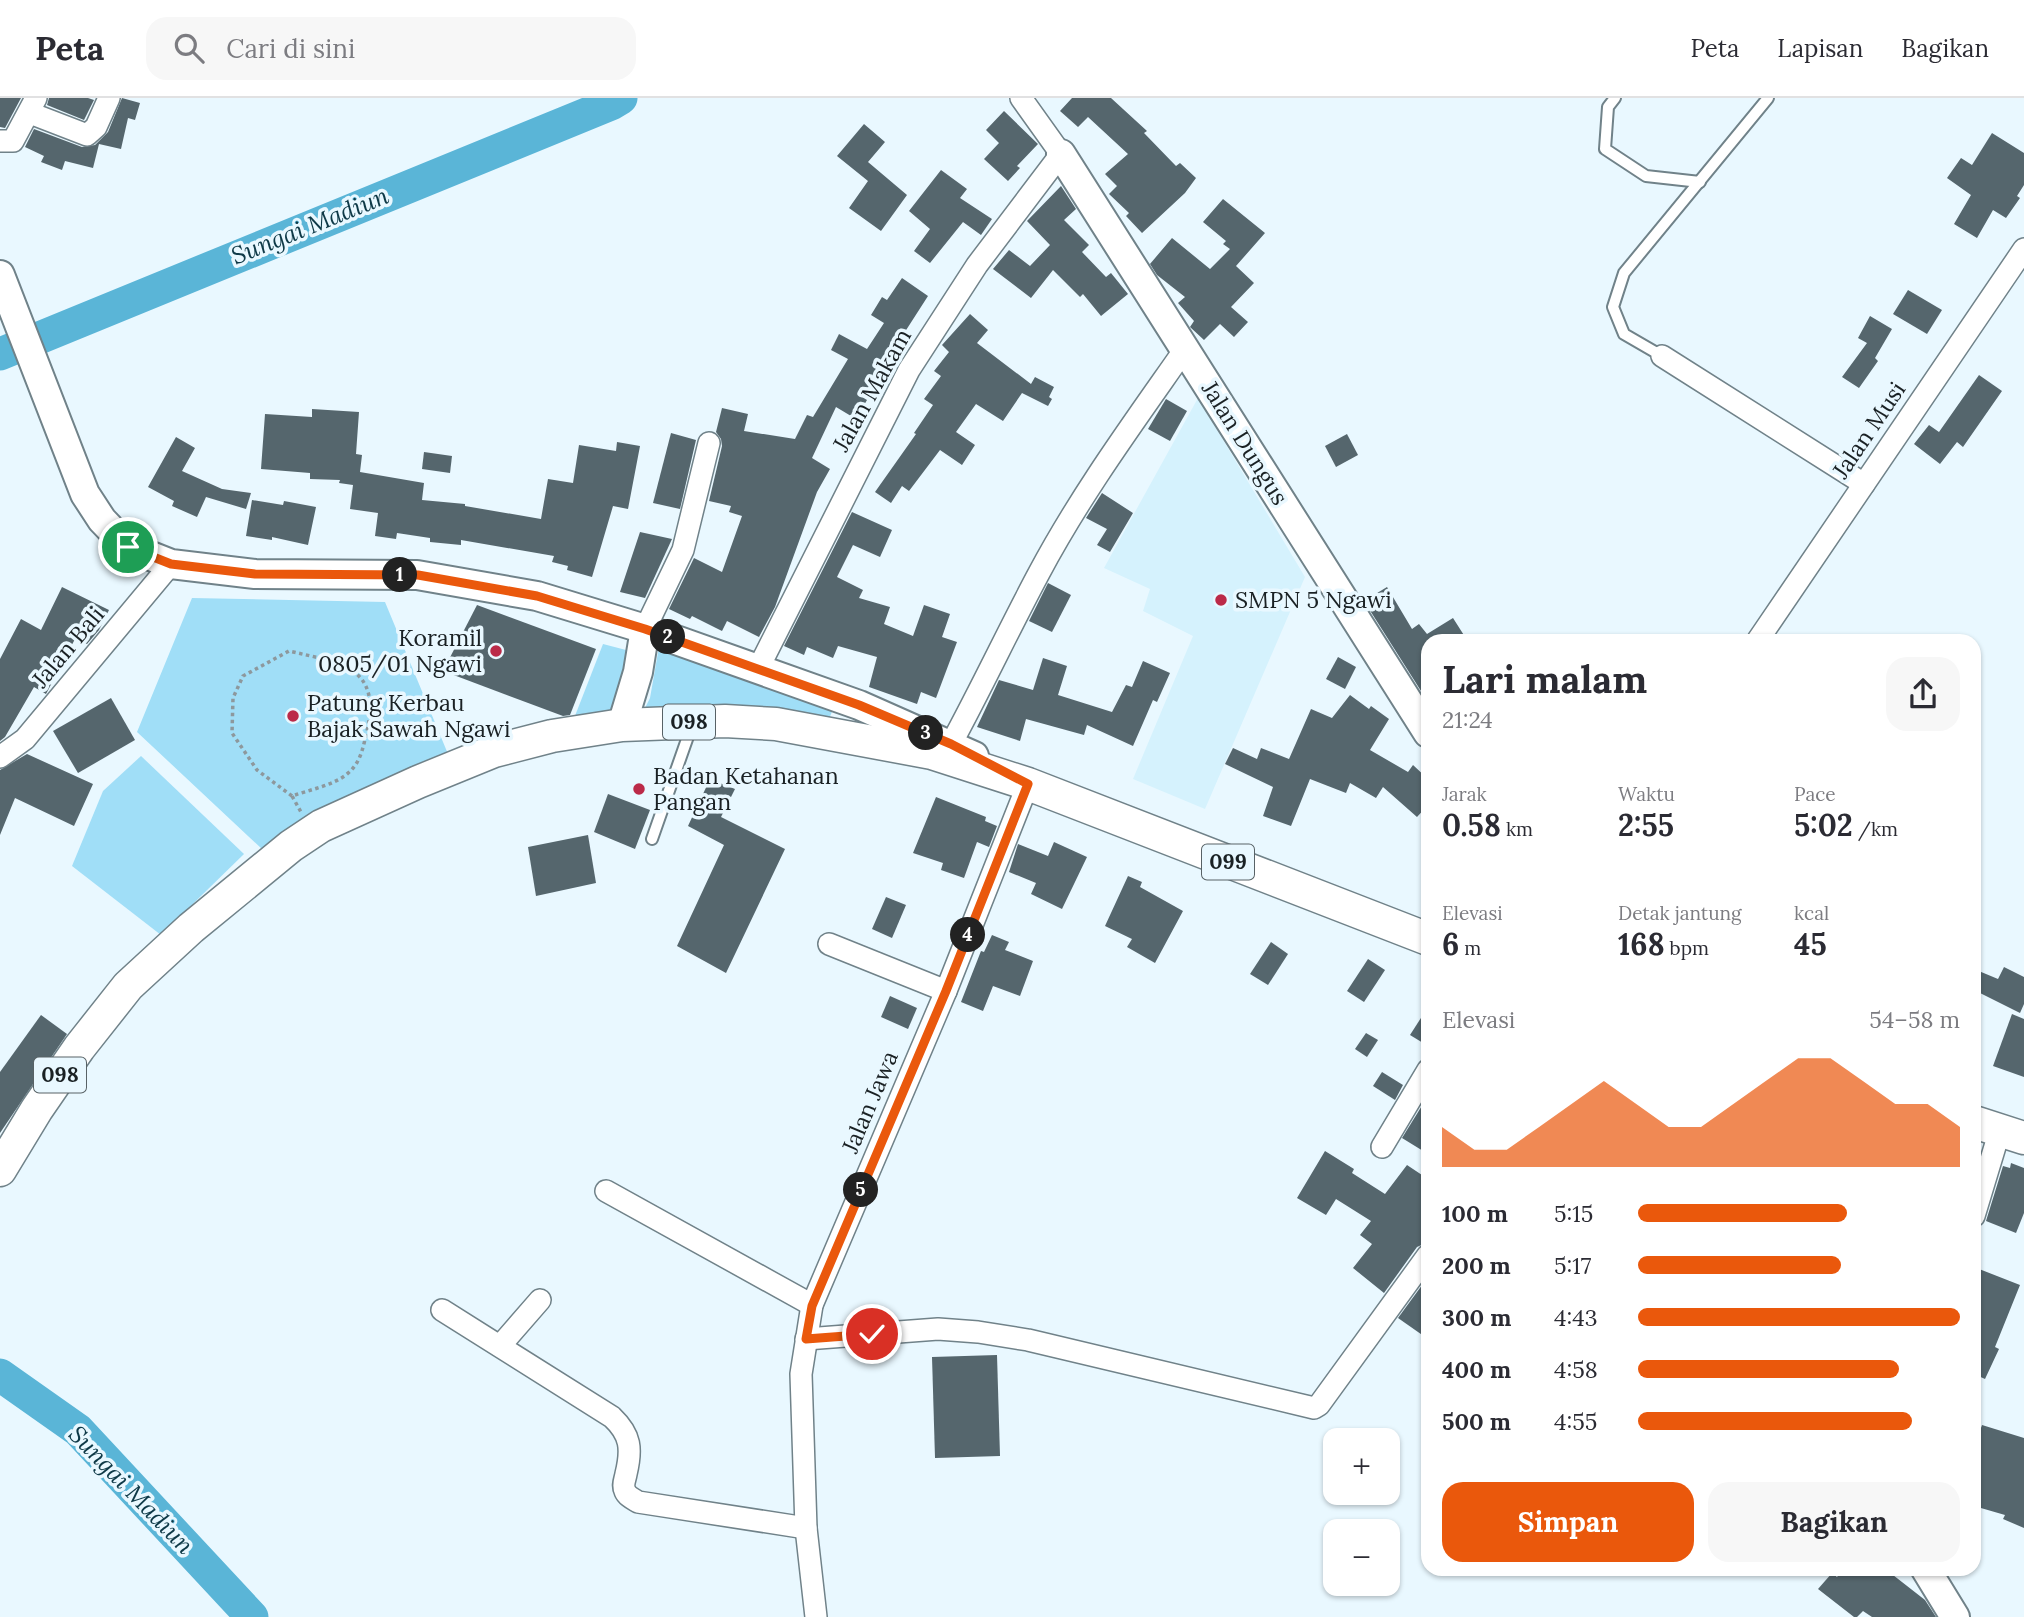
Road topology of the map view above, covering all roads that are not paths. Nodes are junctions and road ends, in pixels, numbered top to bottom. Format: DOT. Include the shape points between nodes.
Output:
graph roads {
  1 [pos="109,98"];
  2 [pos="1021,98"];
  3 [pos="1615,98"];
  4 [pos="1768,98"];
  5 [pos="33,106"];
  6 [pos="0,142"];
  7 [pos="1061,154"];
  8 [pos="1700,182"];
  9 [pos="2024,249"];
  10 [pos="0,275"];
  11 [pos="1185,349"];
  12 [pos="1662,356"];
  13 [pos="709,443"];
  14 [pos="1864,484"];
  15 [pos="171,564"];
  16 [pos="645,629"];
  17 [pos="1762,634"];
  18 [pos="758,669"];
  19 [pos="693,722"];
  20 [pos="1421,722"];
  21 [pos="622,725"];
  22 [pos="951,744"];
  23 [pos="0,757"];
  24 [pos="1028,784"];
  25 [pos="652,839"];
  26 [pos="1421,936"];
  27 [pos="829,944"];
  28 [pos="946,991"];
  29 [pos="1421,1082"];
  30 [pos="1999,1130"];
  31 [pos="1382,1147"];
  32 [pos="0,1170"];
  33 [pos="606,1191"];
  34 [pos="1981,1192"];
  35 [pos="1421,1265"];
  36 [pos="541,1300"];
  37 [pos="812,1306"];
  38 [pos="442,1310"];
  39 [pos="806,1339"];
  40 [pos="500,1346"];
  41 [pos="806,1528"];
  42 [pos="1930,1576"];
  43 [pos="816,1617"];
  44 [pos="1955,1617"];
  1 -- 5 [label="street" via="96,127 87,135"];
  2 -- 7 [label="street"];
  3 -- 8 [label="lane" via="1608,107 1605,149 1646,176"];
  4 -- 8 [label="lane"];
  5 -- 6 [label="street" via="13,141"];
  7 -- 11 [label="main road, Jalan Dungus"];
  7 -- 18 [label="street, Jalan Makam" via="977,265 909,370"];
  8 -- 12 [label="lane" via="1624,273 1613,307 1623,334"];
  9 -- 14 [label="street, Jalan Musi"];
  10 -- 15 [label="main road, 099" via="85,494 128,547"];
  11 -- 20 [label="main road, Jalan Dungus"];
  11 -- 22 [label="street" via="1071,518"];
  12 -- 14 [label="street"];
  13 -- 16 [label="street" via="683,550"];
  14 -- 17 [label="street, Jalan Musi"];
  15 -- 16 [label="main road, 099" via="255,574 418,575 537,596"];
  15 -- 23 [label="street, Jalan Bali" via="25,739"];
  16 -- 18 [label="main road, 099"];
  16 -- 21 [label="main road"];
  18 -- 22 [label="main road, 099"];
  19 -- 21 [label="main road, 098"];
  19 -- 24 [label="main road, 098" via="776,724 932,753"];
  19 -- 25 [label="lane"];
  21 -- 32 [label="main road, 098" via="494,751 358,808 290,846 128,986 79,1048"];
  22 -- 24 [label="main road, 099"];
  24 -- 26 [label="main road, 099"];
  24 -- 28 [label="street, Jalan Jawa"];
  27 -- 28 [label="street"];
  28 -- 37 [label="street, Jalan Jawa"];
  29 -- 31 [label="street"];
  30 -- 34 [label="street"];
  33 -- 37 [label="street"];
  35 -- 39 [label="street" via="1314,1408 978,1332 938,1329"];
  36 -- 40 [label="street"];
  37 -- 39 [label="street, Jalan Jawa"];
  38 -- 40 [label="street"];
  39 -- 41 [label="street, Jalan Jawa" via="801,1374"];
  40 -- 41 [label="street" via="624,1428 631,1452 623,1487 638,1502"];
  41 -- 43 [label="street, Jalan Jawa"];
  42 -- 44 [label="main road"];
}
